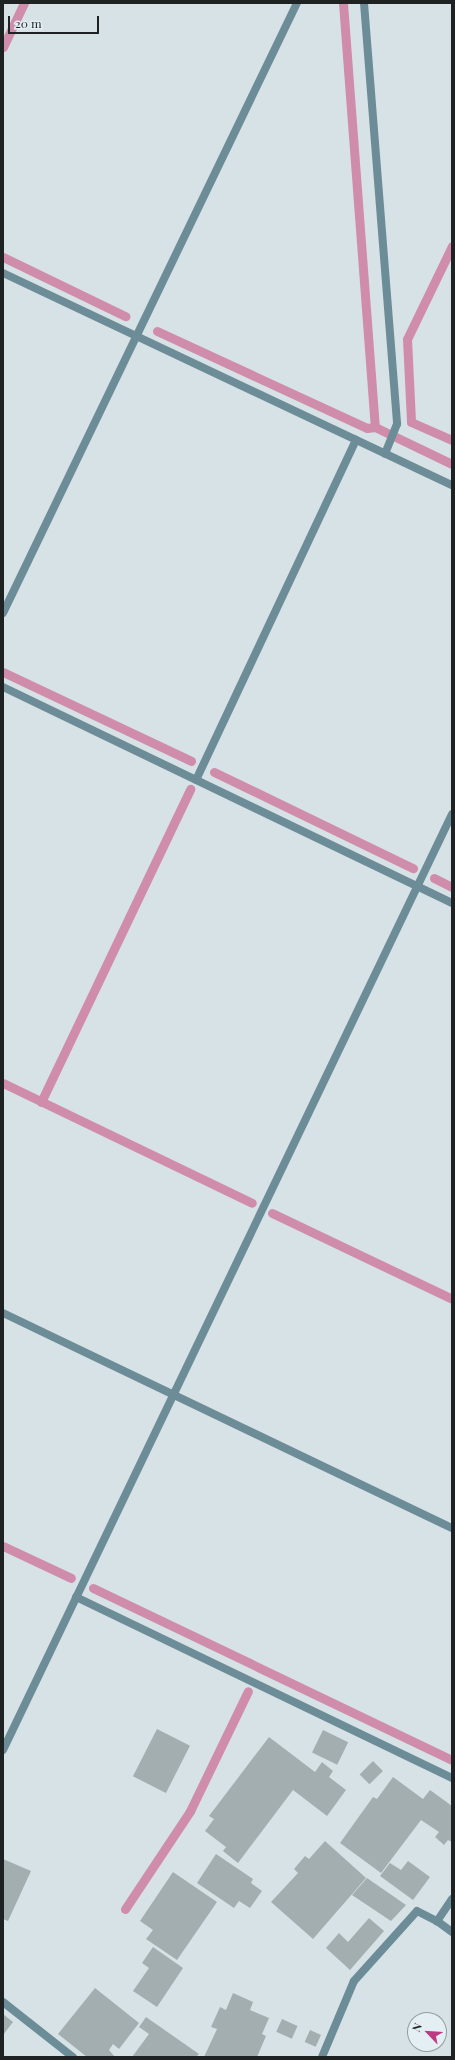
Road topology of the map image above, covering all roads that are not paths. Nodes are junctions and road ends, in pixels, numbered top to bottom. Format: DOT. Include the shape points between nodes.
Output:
graph roads {
  1 [pos="297,3"];
  2 [pos="364,3"];
  3 [pos="3,273"];
  4 [pos="136,336"];
  5 [pos="356,440"];
  6 [pos="385,454"];
  7 [pos="452,485"];
  8 [pos="3,613"];
  9 [pos="3,686"];
  10 [pos="196,780"];
  11 [pos="452,814"];
  12 [pos="417,886"];
  13 [pos="452,903"];
  14 [pos="3,1313"];
  15 [pos="173,1394"];
  16 [pos="452,1528"];
  17 [pos="76,1597"];
  18 [pos="3,1750"];
  19 [pos="452,1778"];
  20 [pos="452,1899"];
  21 [pos="436,1921"];
  22 [pos="452,1932"];
  23 [pos="3,2002"];
  24 [pos="73,2057"];
  25 [pos="322,2057"];
  1 -- 4 [label="street"];
  2 -- 6 [label="street" via="397,424"];
  3 -- 4 [label="street"];
  4 -- 5 [label="street"];
  4 -- 8 [label="street"];
  5 -- 6 [label="street"];
  5 -- 10 [label="street"];
  6 -- 7 [label="street"];
  9 -- 10 [label="street"];
  10 -- 12 [label="street"];
  11 -- 12 [label="street"];
  12 -- 13 [label="street"];
  12 -- 15 [label="street"];
  14 -- 15 [label="street"];
  15 -- 16 [label="street"];
  15 -- 17 [label="street"];
  17 -- 18 [label="street"];
  17 -- 19 [label="street"];
  20 -- 21 [label="street"];
  21 -- 22 [label="street"];
  21 -- 25 [label="street" via="417,1911 354,1981"];
  23 -- 24 [label="street"];
}
